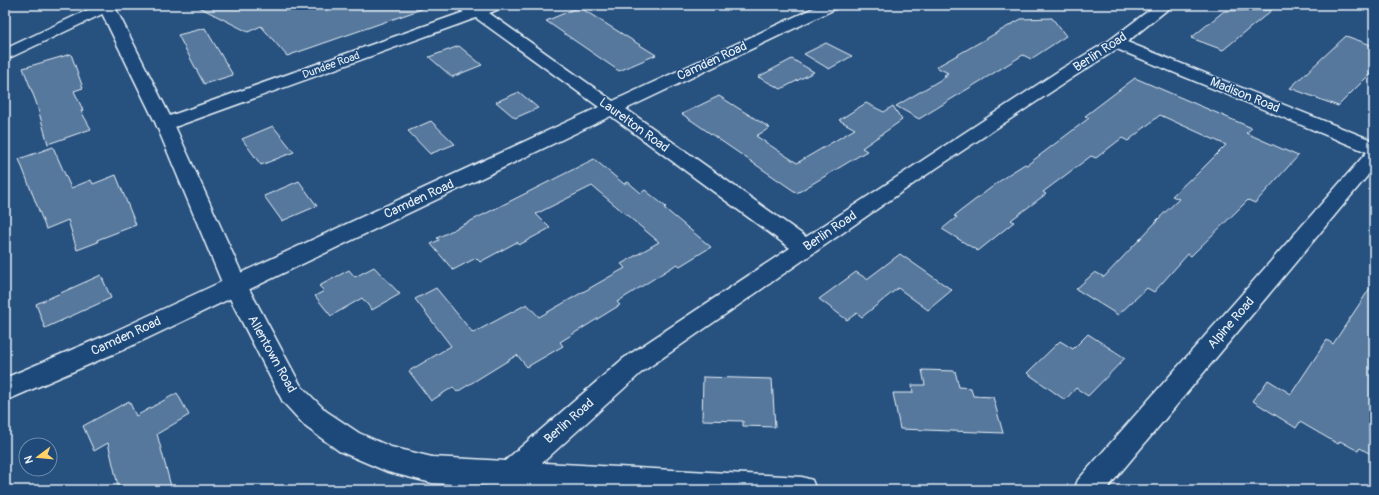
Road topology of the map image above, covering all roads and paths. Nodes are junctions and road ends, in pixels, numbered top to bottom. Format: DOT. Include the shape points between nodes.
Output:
graph roads {
  1 [pos="104,5"];
  2 [pos="461,5"];
  3 [pos="497,5"];
  4 [pos="832,5"];
  5 [pos="1165,5"];
  6 [pos="478,12"];
  7 [pos="1116,43"];
  8 [pos="5,55"];
  9 [pos="611,109"];
  10 [pos="165,124"];
  11 [pos="1374,148"];
  12 [pos="1374,156"];
  13 [pos="806,248"];
  14 [pos="234,285"];
  15 [pos="5,390"];
  16 [pos="509,475"];
  17 [pos="802,490"];
  18 [pos="1088,490"];
  1 -- 8 [label="street"];
  1 -- 10 [label="street, Allentown Road"];
  2 -- 6 [label="street, Laurelton Road"];
  3 -- 6 [label="street, Dundee Road"];
  4 -- 9 [label="street, Camden Road"];
  5 -- 7 [label="street, Berlin Road"];
  6 -- 9 [label="street, Laurelton Road"];
  6 -- 10 [label="street, Dundee Road"];
  7 -- 11 [label="street, Madison Road"];
  7 -- 13 [label="street, Berlin Road" via="952,149"];
  9 -- 13 [label="street, Laurelton Road"];
  9 -- 14 [label="street, Camden Road"];
  10 -- 14 [label="street, Allentown Road"];
  12 -- 18 [label="street, Alpine Road"];
  13 -- 16 [label="street, Berlin Road" via="633,365"];
  14 -- 15 [label="street, Camden Road" via="118,341"];
  14 -- 16 [label="street, Allentown Road" via="292,394 316,419 349,442 388,459 432,470"];
  16 -- 17 [label="street, Allentown Road"];
}
